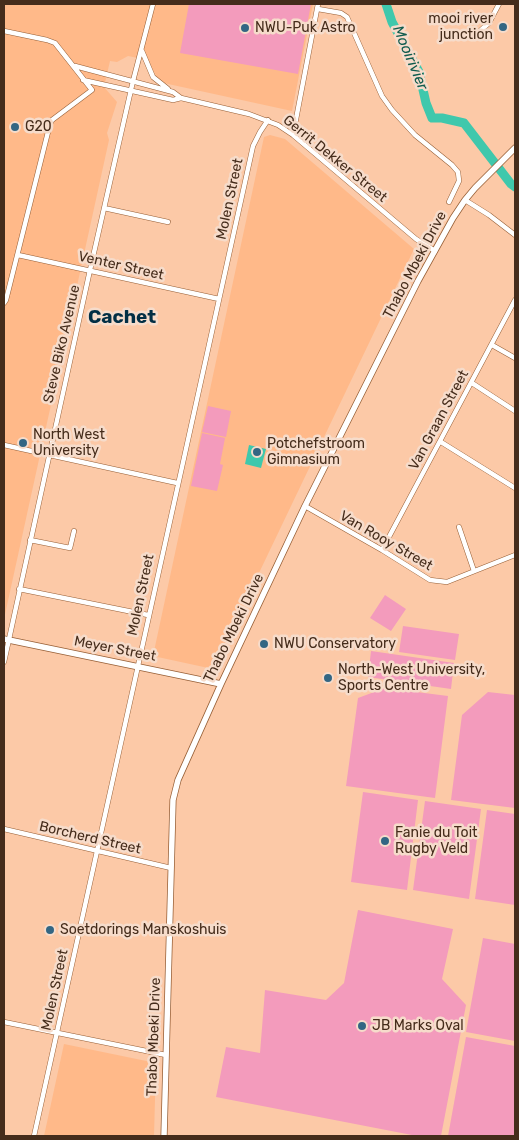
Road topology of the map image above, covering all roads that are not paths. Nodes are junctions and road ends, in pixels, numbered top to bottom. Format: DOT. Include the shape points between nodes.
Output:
graph roads {
  1 [pos="153,4"];
  2 [pos="499,4"];
  3 [pos="318,7"];
  4 [pos="481,30"];
  5 [pos="4,31"];
  6 [pos="142,50"];
  7 [pos="74,66"];
  8 [pos="83,80"];
  9 [pos="133,81"];
  10 [pos="131,90"];
  11 [pos="173,92"];
  12 [pos="181,98"];
  13 [pos="268,120"];
  14 [pos="293,135"];
  15 [pos="515,148"];
  16 [pos="465,200"];
  17 [pos="450,202"];
  18 [pos="104,208"];
  19 [pos="168,222"];
  20 [pos="515,235"];
  21 [pos="435,251"];
  22 [pos="18,255"];
  23 [pos="90,270"];
  24 [pos="219,300"];
  25 [pos="515,300"];
  26 [pos="4,304"];
  27 [pos="492,345"];
  28 [pos="515,358"];
  29 [pos="472,383"];
  30 [pos="515,411"];
  31 [pos="441,442"];
  32 [pos="4,446"];
  33 [pos="48,455"];
  34 [pos="178,482"];
  35 [pos="515,488"];
  36 [pos="305,506"];
  37 [pos="459,527"];
  38 [pos="74,531"];
  39 [pos="30,540"];
  40 [pos="382,550"];
  41 [pos="515,555"];
  42 [pos="474,571"];
  43 [pos="20,589"];
  44 [pos="148,615"];
  45 [pos="6,640"];
  46 [pos="4,662"];
  47 [pos="137,666"];
  48 [pos="221,684"];
  49 [pos="4,829"];
  50 [pos="97,850"];
  51 [pos="171,868"];
  52 [pos="4,1022"];
  53 [pos="57,1034"];
  54 [pos="166,1055"];
  55 [pos="34,1136"];
  56 [pos="164,1136"];
  1 -- 6 [label="street, Steve Biko Avenue"];
  2 -- 4 [label="street"];
  3 -- 14 [label="street"];
  3 -- 17 [label="street" via="347,17 382,96 392,110 458,172 459,181"];
  5 -- 7 [label="street" via="55,43"];
  6 -- 9 [label="street, Steve Biko Avenue"];
  6 -- 11 [label="street" via="153,77"];
  7 -- 8 [label="street"];
  7 -- 9 [label="street, Gerrit Dekker Street"];
  8 -- 10 [label="street, Gerrit Dekker Street"];
  8 -- 22 [label="street" via="92,90 50,124"];
  9 -- 10 [label="street, Steve Biko Avenue"];
  9 -- 11 [label="street, Gerrit Dekker Street"];
  10 -- 12 [label="street, Gerrit Dekker Street" via="173,100"];
  10 -- 18 [label="street, Steve Biko Avenue"];
  11 -- 12 [label="street, Gerrit Dekker Street"];
  12 -- 13 [label="street, Gerrit Dekker Street"];
  13 -- 14 [label="street, Gerrit Dekker Street"];
  13 -- 24 [label="street, Molen Street" via="253,146"];
  14 -- 21 [label="street, Gerrit Dekker Street" via="383,213"];
  15 -- 16 [label="main road, Thabo Mbeki Drive"];
  16 -- 20 [label="street"];
  16 -- 21 [label="main road, Thabo Mbeki Drive"];
  18 -- 19 [label="street"];
  18 -- 23 [label="street, Steve Biko Avenue"];
  21 -- 36 [label="main road, Thabo Mbeki Drive"];
  22 -- 23 [label="street, Venter Street"];
  22 -- 26 [label="street"];
  23 -- 24 [label="street, Venter Street"];
  23 -- 33 [label="street, Steve Biko Avenue"];
  24 -- 34 [label="street, Molen Street"];
  25 -- 27 [label="street, Van Graan Street"];
  27 -- 28 [label="street"];
  27 -- 29 [label="street, Van Graan Street"];
  29 -- 30 [label="street"];
  29 -- 31 [label="street, Van Graan Street"];
  31 -- 35 [label="street"];
  31 -- 40 [label="street, Van Graan Street"];
  32 -- 33 [label="street"];
  33 -- 34 [label="street"];
  33 -- 39 [label="street, Steve Biko Avenue"];
  34 -- 44 [label="street, Molen Street"];
  36 -- 40 [label="street, Van Rooy Street"];
  36 -- 48 [label="main road, Thabo Mbeki Drive"];
  37 -- 42 [label="street"];
  38 -- 39 [label="street" via="70,548"];
  39 -- 43 [label="street, Steve Biko Avenue"];
  40 -- 42 [label="street, Van Rooy Street" via="430,580 447,582"];
  41 -- 42 [label="street, Van Rooy Street"];
  43 -- 44 [label="street"];
  43 -- 45 [label="street, Steve Biko Avenue"];
  44 -- 47 [label="street, Molen Street"];
  45 -- 46 [label="street, Steve Biko Avenue"];
  45 -- 47 [label="main road, Meyer Street"];
  47 -- 48 [label="main road, Meyer Street"];
  47 -- 50 [label="street, Molen Street"];
  48 -- 51 [label="main road, Thabo Mbeki Drive" via="175,789"];
  49 -- 50 [label="street, Borcherd Street"];
  50 -- 51 [label="street, Borcherd Street"];
  50 -- 53 [label="street, Molen Street"];
  51 -- 54 [label="main road, Thabo Mbeki Drive"];
  52 -- 53 [label="street"];
  53 -- 54 [label="street"];
  53 -- 55 [label="street, Molen Street"];
  54 -- 56 [label="main road, Thabo Mbeki Drive"];
}
